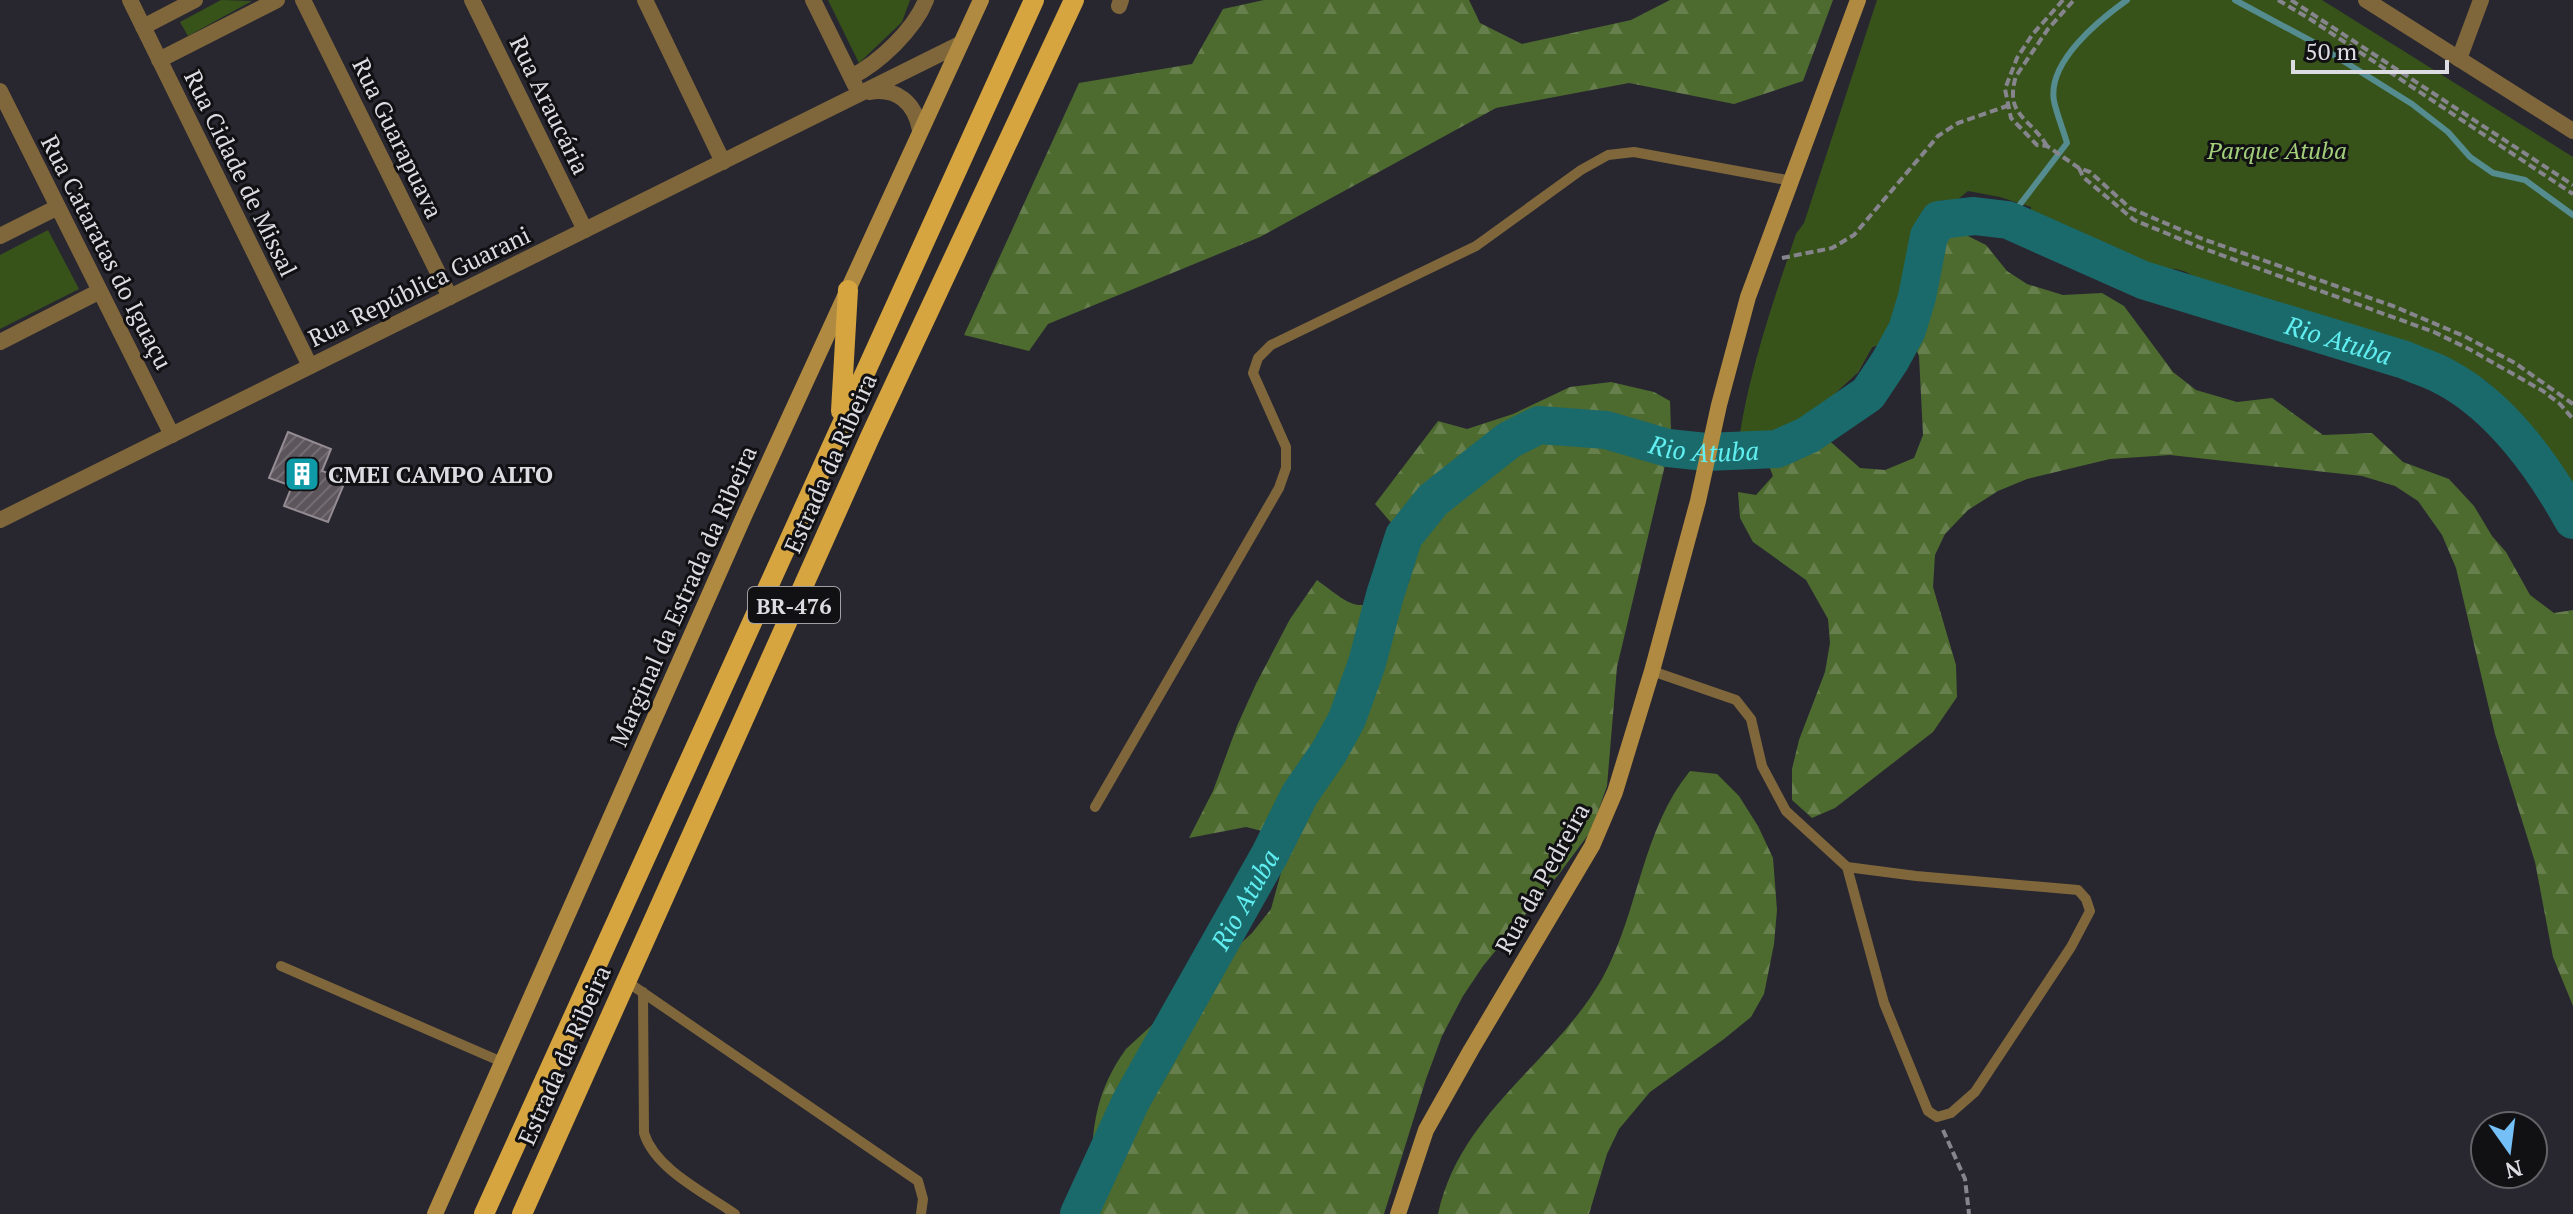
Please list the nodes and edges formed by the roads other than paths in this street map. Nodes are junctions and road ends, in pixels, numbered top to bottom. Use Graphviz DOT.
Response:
graph roads {
  1 [pos="130,0"];
  2 [pos="195,0"];
  3 [pos="277,0"];
  4 [pos="303,0"];
  5 [pos="472,0"];
  6 [pos="645,0"];
  7 [pos="813,0"];
  8 [pos="926,0"];
  9 [pos="981,0"];
  10 [pos="1034,0"];
  11 [pos="1074,0"];
  12 [pos="1858,0"];
  13 [pos="2366,0"];
  14 [pos="2481,0"];
  15 [pos="143,27"];
  16 [pos="958,45"];
  17 [pos="2459,59"];
  18 [pos="159,60"];
  19 [pos="851,77"];
  20 [pos="0,91"];
  21 [pos="860,95"];
  22 [pos="920,130"];
  23 [pos="2573,131"];
  24 [pos="723,162"];
  25 [pos="1792,181"];
  26 [pos="58,207"];
  27 [pos="585,230"];
  28 [pos="0,236"];
  29 [pos="848,290"];
  30 [pos="100,291"];
  31 [pos="450,297"];
  32 [pos="0,342"];
  33 [pos="310,366"];
  34 [pos="841,423"];
  35 [pos="172,435"];
  36 [pos="0,520"];
  37 [pos="1652,671"];
  38 [pos="1095,807"];
  39 [pos="1847,867"];
  40 [pos="281,966"];
  41 [pos="634,987"];
  42 [pos="502,1062"];
  43 [pos="435,1214"];
  44 [pos="484,1214"];
  45 [pos="522,1214"];
  46 [pos="735,1214"];
  47 [pos="921,1214"];
  48 [pos="1398,1214"];
  1 -- 15 [label="street, Rua Cidade de Missal"];
  2 -- 15 [label="street"];
  3 -- 18 [label="street"];
  4 -- 31 [label="street, Rua Guarapuava"];
  5 -- 27 [label="street, Rua Araucária"];
  6 -- 24 [label="street"];
  7 -- 19 [label="street"];
  8 -- 19 [label="street"];
  9 -- 16 [label="main road, Marginal da Estrada da Ribeira"];
  10 -- 34 [label="main road, Estrada da Ribeira / BR-476"];
  11 -- 41 [label="main road, Estrada da Ribeira / BR-476"];
  12 -- 25 [label="main road, Rua da Pedreira"];
  13 -- 17 [label="street"];
  14 -- 17 [label="street"];
  15 -- 18 [label="street, Rua Cidade de Missal"];
  16 -- 21 [label="street, Rua República Guarani"];
  16 -- 22 [label="main road, Marginal da Estrada da Ribeira"];
  17 -- 23 [label="street"];
  18 -- 33 [label="street, Rua Cidade de Missal"];
  19 -- 21 [label="street"];
  20 -- 26 [label="street, Rua Cataratas do Iguaçu"];
  21 -- 22 [label="street, Rua República Guarani"];
  21 -- 24 [label="street, Rua República Guarani"];
  22 -- 29 [label="main road, Marginal da Estrada da Ribeira"];
  24 -- 27 [label="street, Rua República Guarani"];
  25 -- 37 [label="main road, Rua da Pedreira"];
  25 -- 38 [label="lane"];
  26 -- 28 [label="street"];
  26 -- 30 [label="street, Rua Cataratas do Iguaçu"];
  27 -- 31 [label="street, Rua República Guarani"];
  29 -- 34 [label="main road"];
  29 -- 42 [label="main road, Marginal da Estrada da Ribeira"];
  30 -- 32 [label="street"];
  30 -- 35 [label="street, Rua Cataratas do Iguaçu"];
  31 -- 33 [label="street, Rua República Guarani"];
  33 -- 35 [label="street, Rua República Guarani"];
  34 -- 44 [label="main road, Estrada da Ribeira / BR-476"];
  35 -- 36 [label="street, Rua República Guarani"];
  37 -- 39 [label="lane"];
  37 -- 48 [label="main road, Rua da Pedreira"];
  39 -- 39 [label="lane"];
  40 -- 42 [label="lane"];
  41 -- 45 [label="main road, Estrada da Ribeira / BR-476"];
  41 -- 46 [label="lane"];
  41 -- 47 [label="lane"];
  42 -- 43 [label="main road, Marginal da Estrada da Ribeira"];
}
